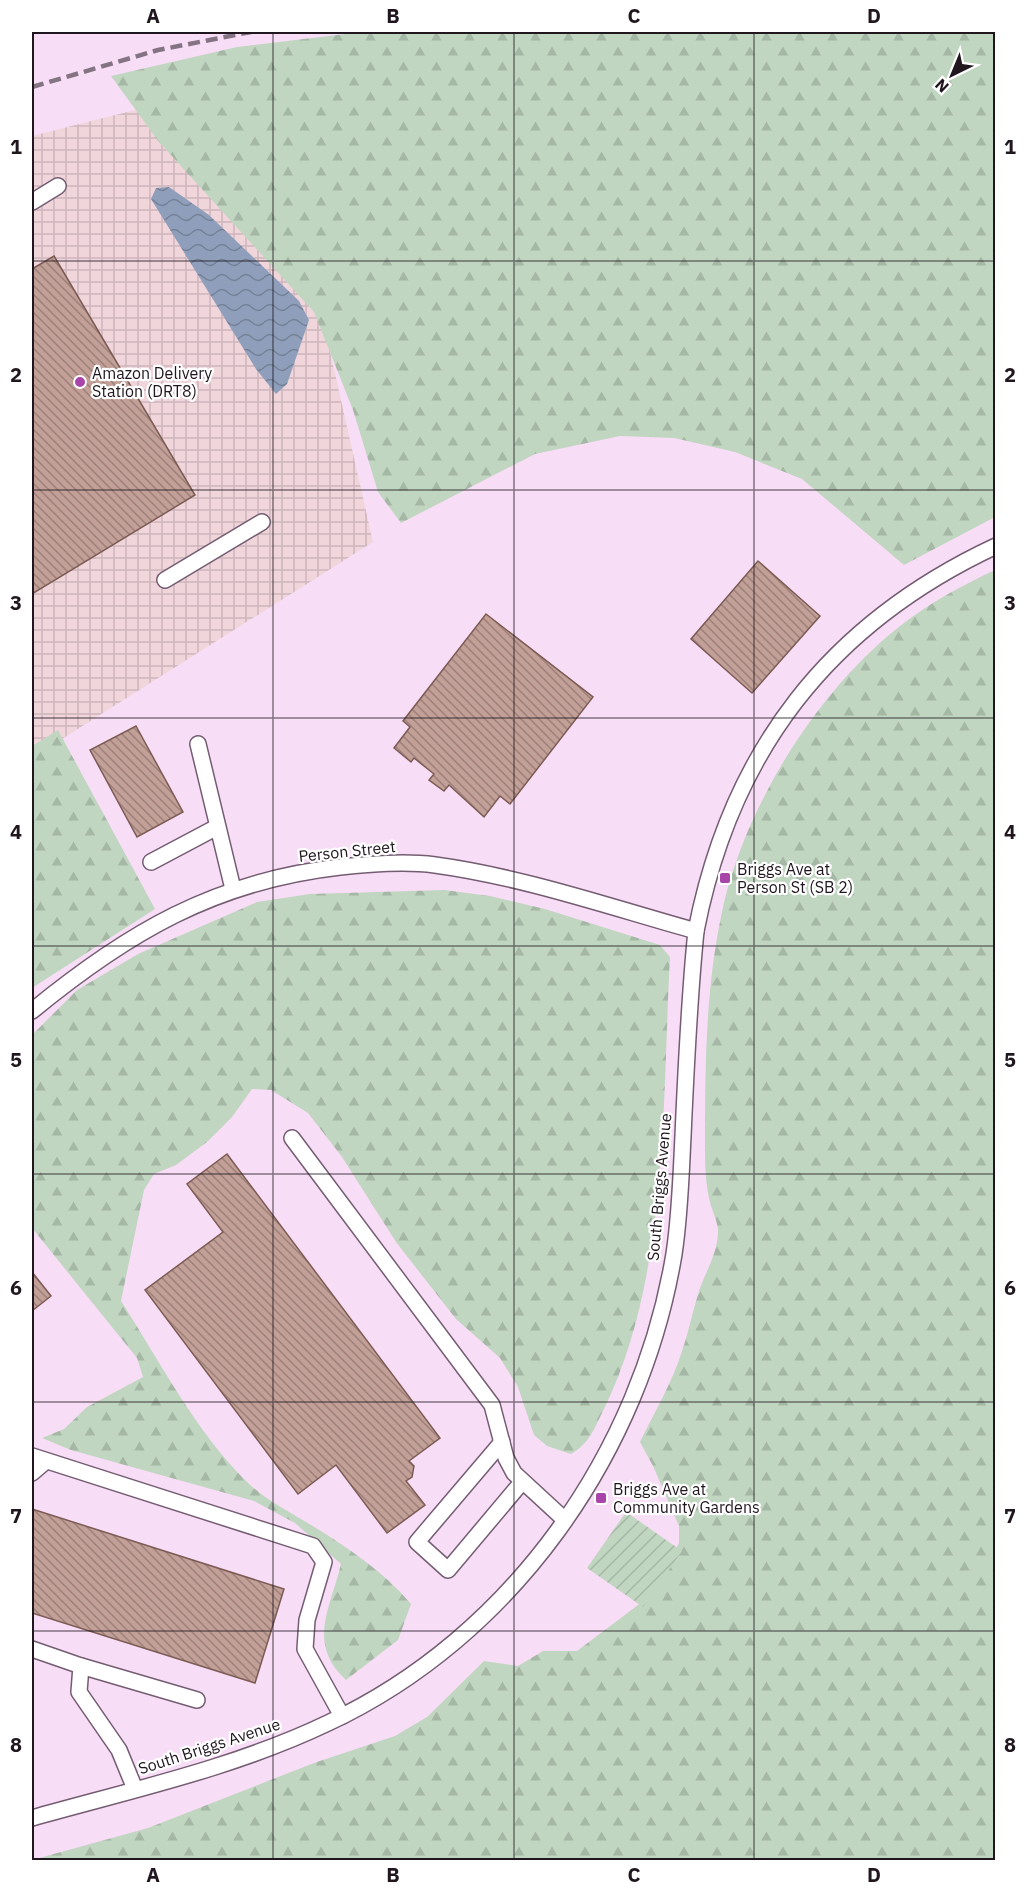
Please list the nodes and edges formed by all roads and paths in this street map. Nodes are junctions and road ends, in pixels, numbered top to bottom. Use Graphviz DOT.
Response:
graph roads {
  1 [pos="58,186"];
  2 [pos="32,202"];
  3 [pos="262,522"];
  4 [pos="996,546"];
  5 [pos="165,580"];
  6 [pos="198,744"];
  7 [pos="216,827"];
  8 [pos="151,862"];
  9 [pos="233,889"];
  10 [pos="696,931"];
  11 [pos="32,1011"];
  12 [pos="292,1138"];
  13 [pos="502,1442"];
  14 [pos="39,1458"];
  15 [pos="32,1473"];
  16 [pos="522,1482"];
  17 [pos="566,1520"];
  18 [pos="32,1649"];
  19 [pos="81,1666"];
  20 [pos="197,1700"];
  21 [pos="342,1716"];
  22 [pos="135,1789"];
  23 [pos="32,1818"];
  1 -- 2 [label="street"];
  3 -- 5 [label="street"];
  4 -- 10 [label="street, South Briggs Avenue"];
  6 -- 7 [label="street"];
  7 -- 8 [label="street"];
  7 -- 9 [label="street"];
  9 -- 10 [label="street, Person Street"];
  9 -- 11 [label="street, Person Street"];
  10 -- 17 [label="street, South Briggs Avenue"];
  12 -- 13 [label="street"];
  13 -- 16 [label="street"];
  13 -- 16 [label="street"];
  14 -- 15 [label="street"];
  14 -- 21 [label="street"];
  16 -- 17 [label="street"];
  17 -- 21 [label="street, South Briggs Avenue"];
  18 -- 19 [label="street"];
  19 -- 20 [label="street"];
  19 -- 22 [label="street"];
  21 -- 22 [label="street, South Briggs Avenue"];
  22 -- 23 [label="street, South Briggs Avenue"];
}
